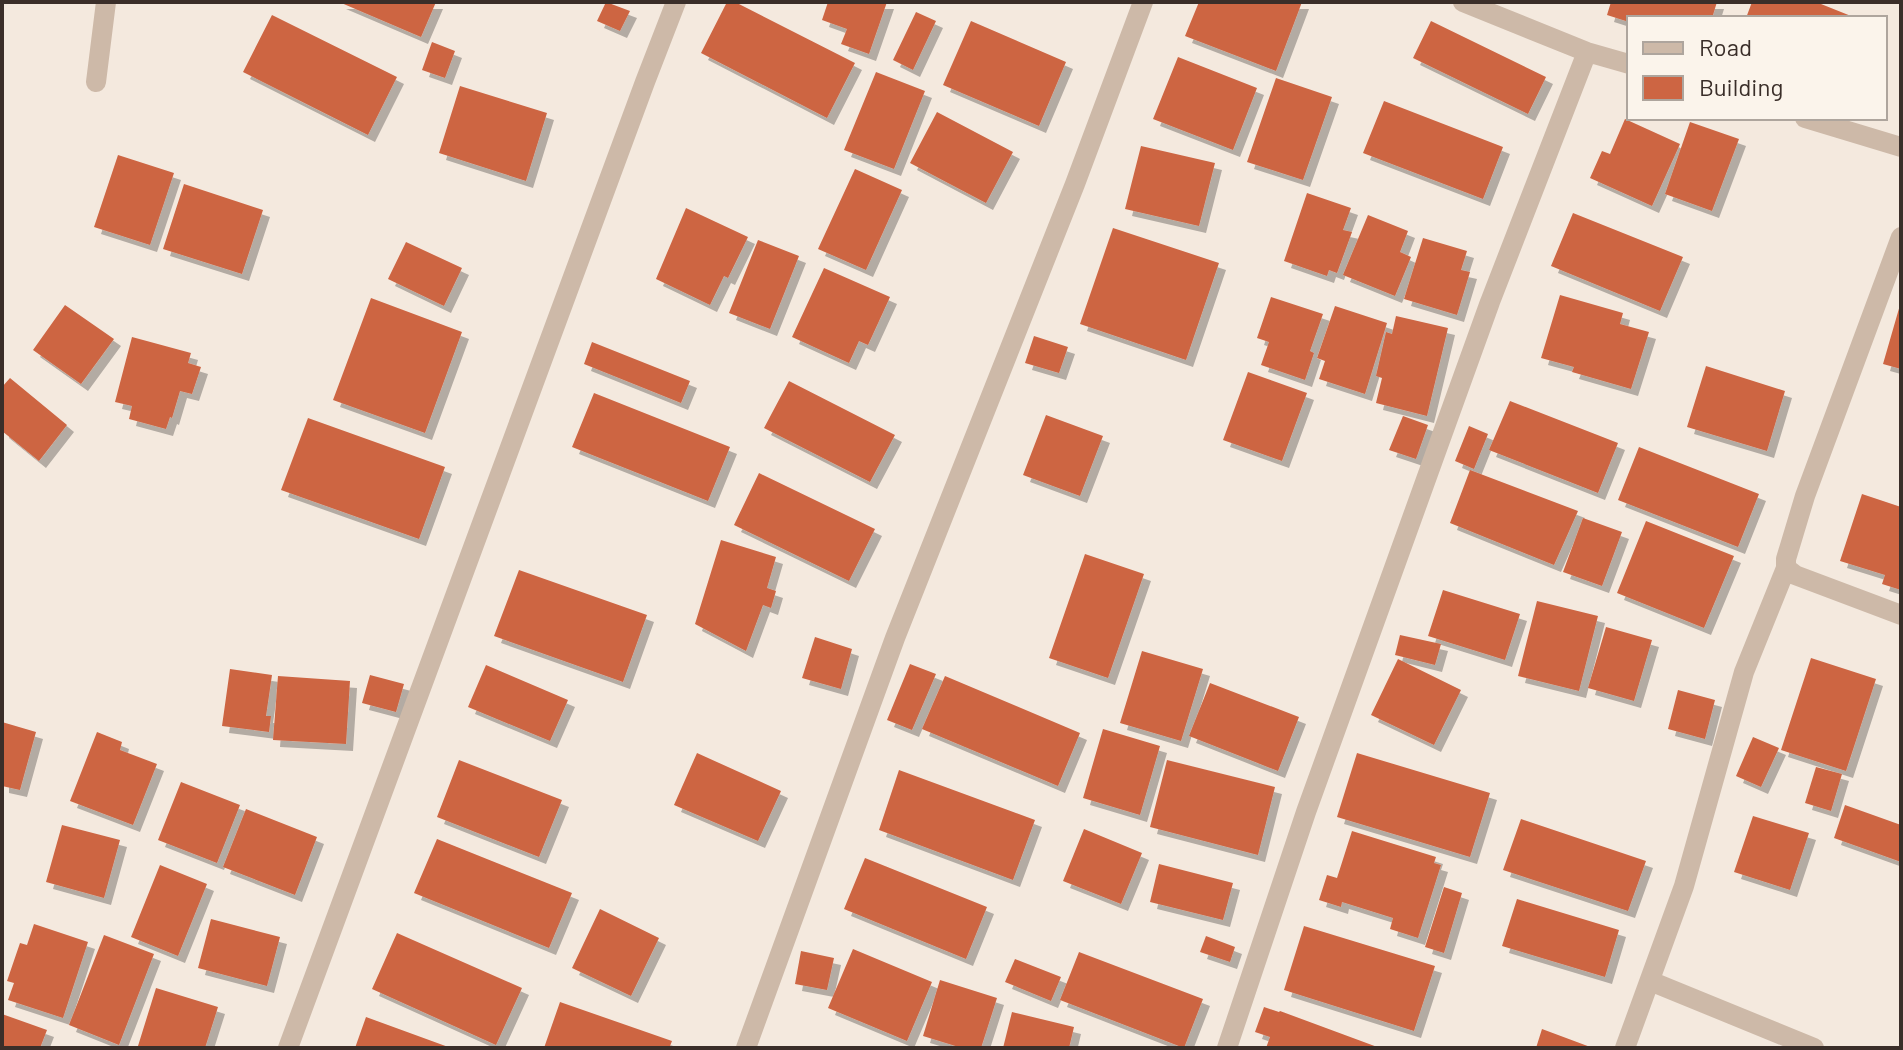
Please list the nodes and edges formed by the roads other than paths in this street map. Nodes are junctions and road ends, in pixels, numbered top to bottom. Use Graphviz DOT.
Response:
graph roads {
  1 [pos="106,2"];
  2 [pos="676,2"];
  3 [pos="1143,2"];
  4 [pos="1463,2"];
  5 [pos="1587,52"];
  6 [pos="1627,63"];
  7 [pos="96,82"];
  8 [pos="1812,120"];
  9 [pos="1901,147"];
  10 [pos="1901,237"];
  11 [pos="1786,568"];
  12 [pos="1901,615"];
  13 [pos="1650,981"];
  14 [pos="288,1048"];
  15 [pos="746,1048"];
  16 [pos="1227,1048"];
  17 [pos="1625,1048"];
  18 [pos="1814,1048"];
  1 -- 7 [label="street"];
  2 -- 14 [label="street"];
  3 -- 15 [label="street"];
  4 -- 5 [label="street"];
  5 -- 6 [label="street"];
  5 -- 16 [label="street"];
  8 -- 9 [label="street"];
  10 -- 11 [label="street"];
  11 -- 12 [label="street"];
  11 -- 13 [label="street"];
  13 -- 17 [label="street"];
  13 -- 18 [label="street"];
}
